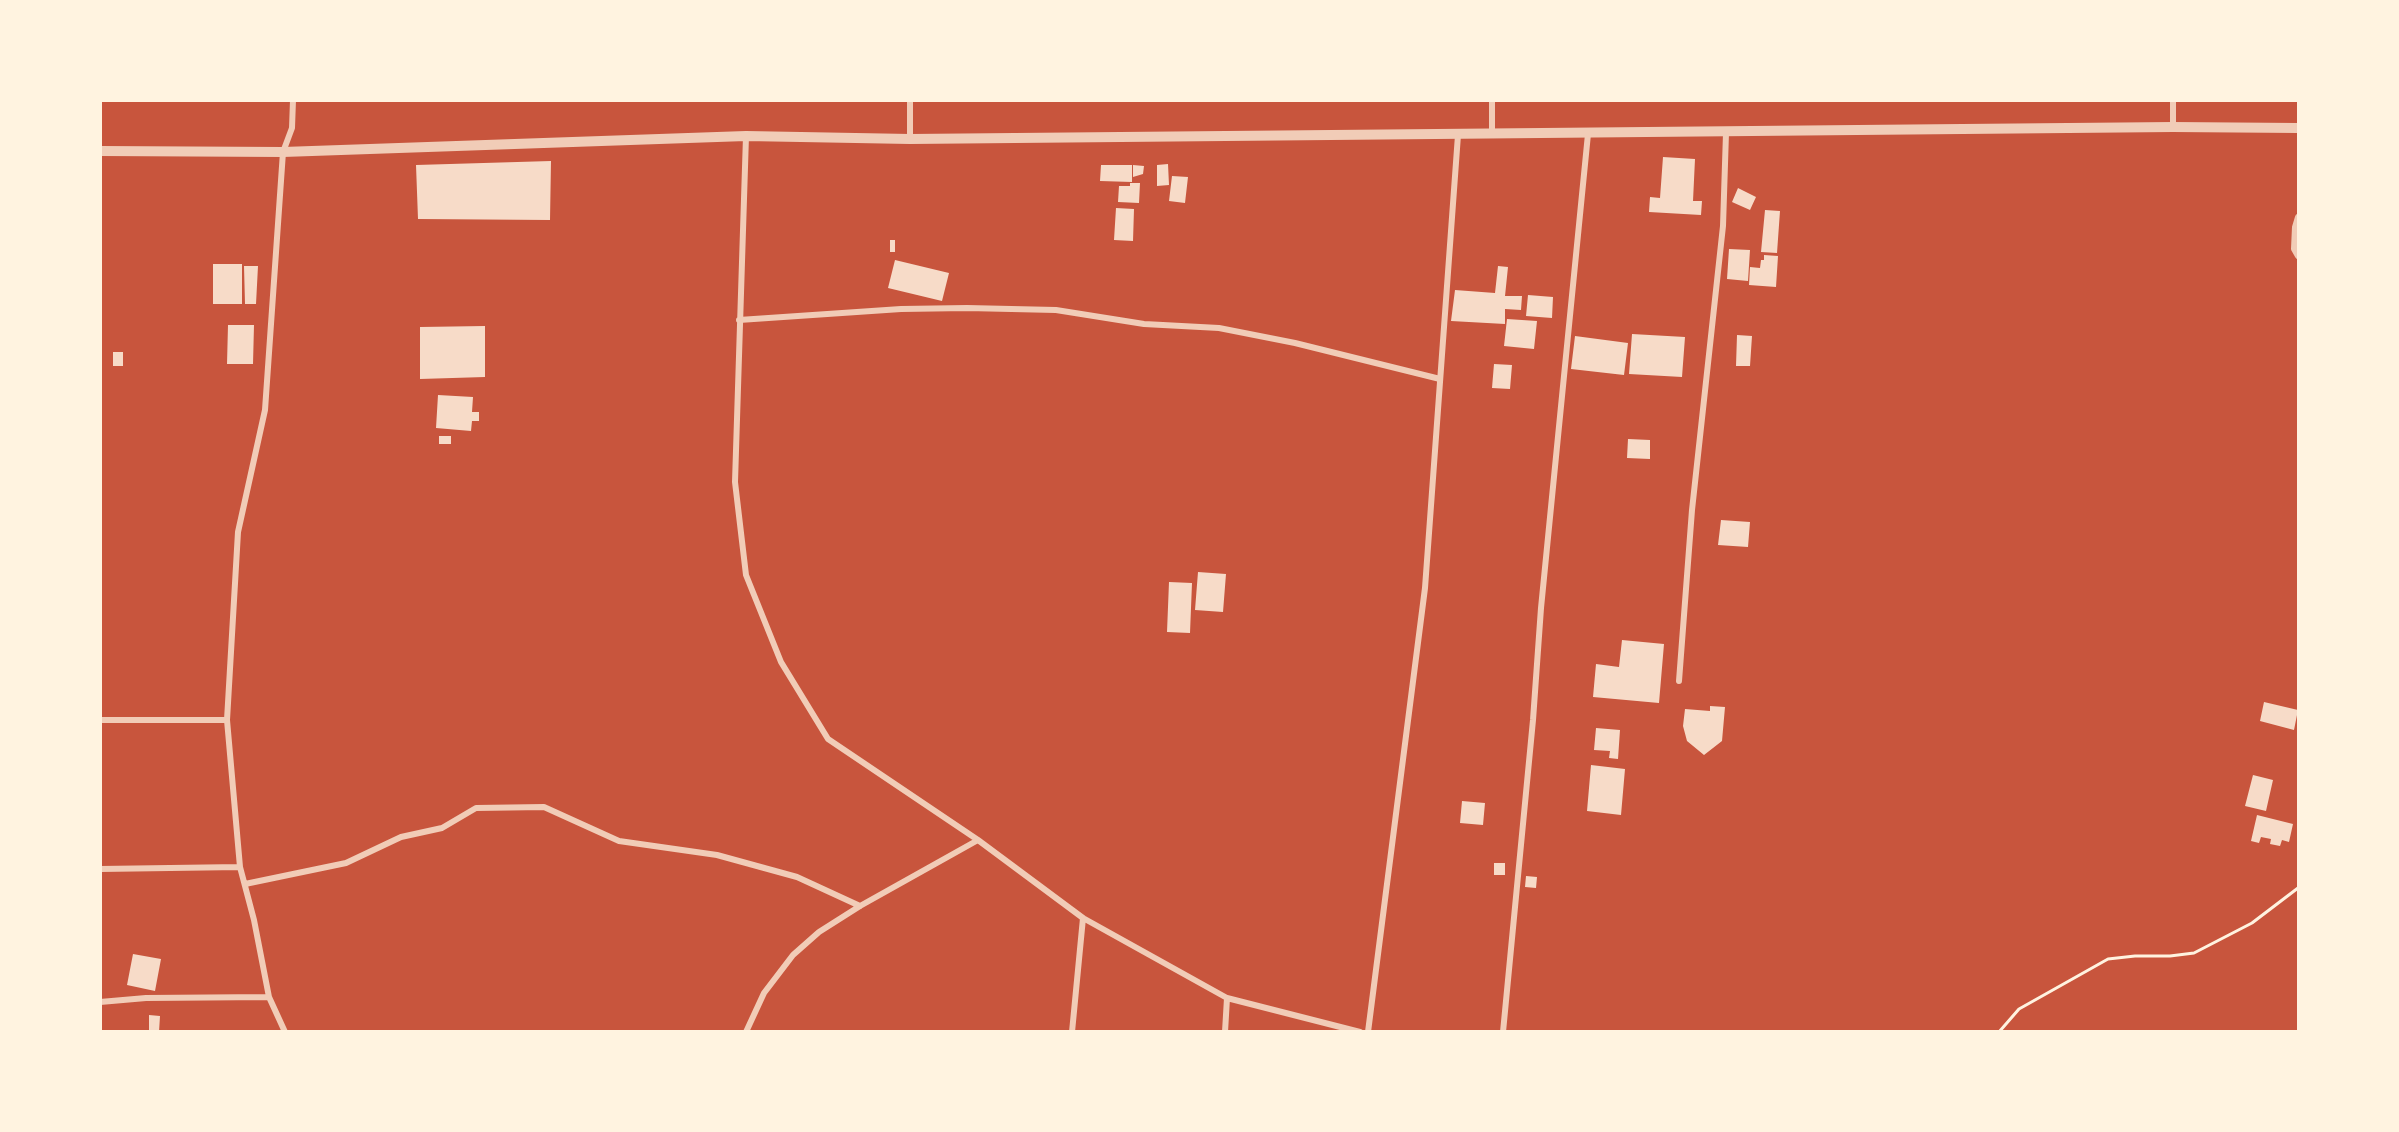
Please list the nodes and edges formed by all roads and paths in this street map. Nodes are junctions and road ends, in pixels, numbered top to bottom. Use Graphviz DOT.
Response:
graph roads {
  1 [pos="293,100"];
  2 [pos="910,100"];
  3 [pos="1492,100"];
  4 [pos="2173,100"];
  5 [pos="2173,128"];
  6 [pos="2298,128"];
  7 [pos="1726,133"];
  8 [pos="1588,134"];
  9 [pos="1458,135"];
  10 [pos="1492,135"];
  11 [pos="746,136"];
  12 [pos="910,140"];
  13 [pos="100,151"];
  14 [pos="282,152"];
  15 [pos="2298,218"];
  16 [pos="2298,256"];
  17 [pos="740,320"];
  18 [pos="1440,379"];
  19 [pos="1680,681"];
  20 [pos="100,720"];
  21 [pos="227,720"];
  22 [pos="978,840"];
  23 [pos="240,867"];
  24 [pos="100,869"];
  25 [pos="245,884"];
  26 [pos="2298,888"];
  27 [pos="860,906"];
  28 [pos="1083,918"];
  29 [pos="269,997"];
  30 [pos="1227,998"];
  31 [pos="100,1002"];
  32 [pos="285,1032"];
  33 [pos="746,1032"];
  34 [pos="1072,1032"];
  35 [pos="1225,1032"];
  36 [pos="1360,1032"];
  37 [pos="1368,1032"];
  38 [pos="1503,1032"];
  39 [pos="1999,1032"];
  1 -- 14 [label="street"];
  2 -- 12 [label="street"];
  3 -- 10 [label="street"];
  4 -- 5 [label="street"];
  5 -- 6 [label="street"];
  5 -- 7 [label="street"];
  7 -- 8 [label="street"];
  7 -- 19 [label="street"];
  8 -- 10 [label="street"];
  8 -- 38 [label="street"];
  9 -- 10 [label="street"];
  9 -- 12 [label="street"];
  9 -- 18 [label="street"];
  11 -- 12 [label="street"];
  11 -- 14 [label="street"];
  11 -- 17 [label="street"];
  13 -- 14 [label="street"];
  14 -- 21 [label="street"];
  15 -- 16 [label="street"];
  17 -- 18 [label="street"];
  17 -- 22 [label="street"];
  18 -- 37 [label="street"];
  20 -- 21 [label="street"];
  21 -- 23 [label="street"];
  22 -- 27 [label="street"];
  22 -- 28 [label="street"];
  23 -- 24 [label="street"];
  23 -- 25 [label="street"];
  25 -- 27 [label="street"];
  25 -- 29 [label="street"];
  26 -- 39 [label="path"];
  27 -- 33 [label="street"];
  28 -- 30 [label="street"];
  28 -- 34 [label="street"];
  29 -- 31 [label="street"];
  29 -- 32 [label="street"];
  30 -- 35 [label="street"];
  30 -- 36 [label="street"];
}
